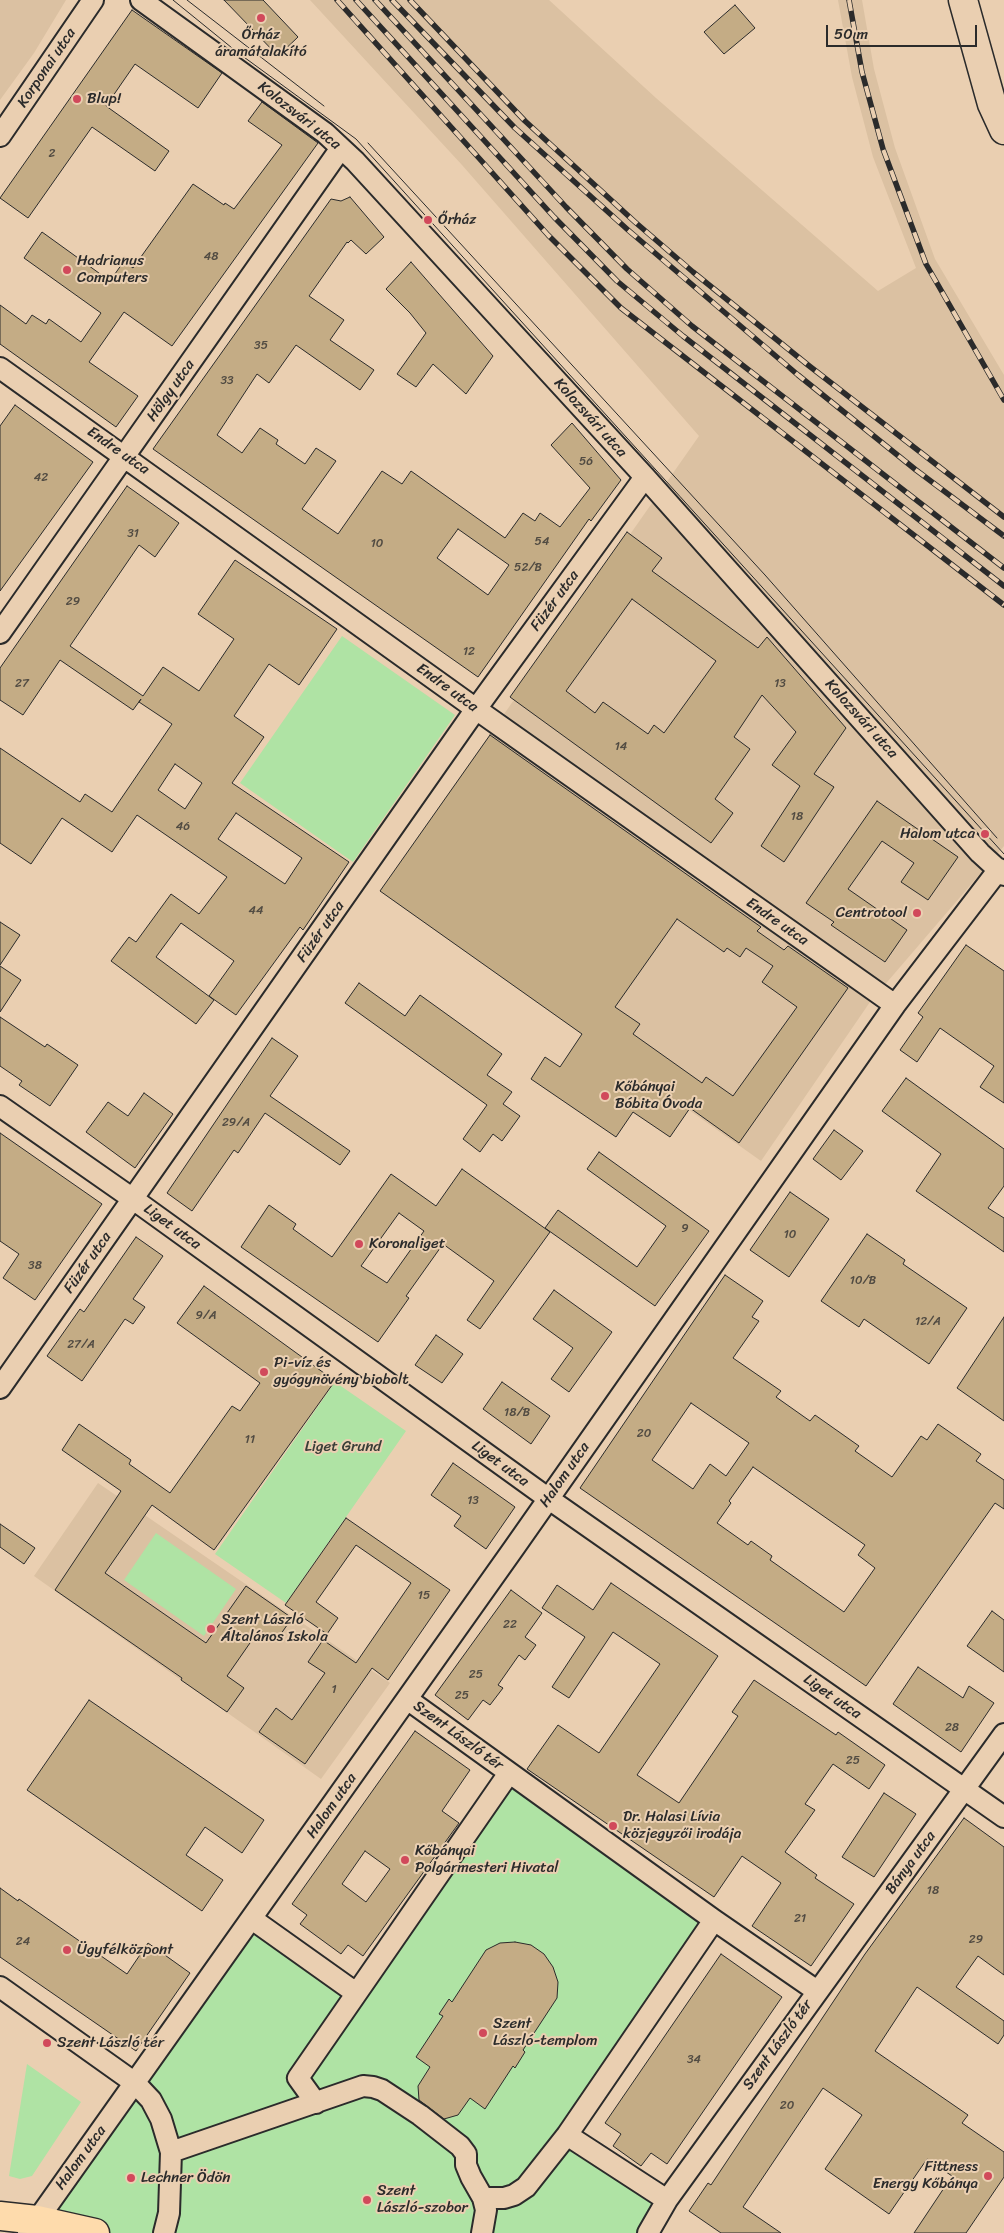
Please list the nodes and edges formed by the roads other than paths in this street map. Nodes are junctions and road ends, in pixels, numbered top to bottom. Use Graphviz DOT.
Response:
graph roads {
  1 [pos="93,0"];
  2 [pos="141,0"];
  3 [pos="963,0"];
  4 [pos="1004,130"];
  5 [pos="0,136"];
  6 [pos="341,148"];
  7 [pos="0,368"];
  8 [pos="125,456"];
  9 [pos="644,478"];
  10 [pos="0,633"];
  11 [pos="476,710"];
  12 [pos="1001,872"];
  13 [pos="895,1005"];
  14 [pos="0,1106"];
  15 [pos="134,1199"];
  16 [pos="0,1388"];
  17 [pos="549,1499"];
  18 [pos="407,1699"];
  19 [pos="1004,1734"];
  20 [pos="509,1774"];
  21 [pos="965,1790"];
  22 [pos="1004,1817"];
  23 [pos="252,1919"];
  24 [pos="714,1920"];
  25 [pos="0,1987"];
  26 [pos="816,1991"];
  27 [pos="356,1993"];
  28 [pos="135,2083"];
  29 [pos="316,2103"];
  30 [pos="566,2135"];
  31 [pos="171,2152"];
  32 [pos="483,2198"];
  33 [pos="667,2200"];
  34 [pos="0,2216"];
  35 [pos="32,2226"];
  36 [pos="95,2233"];
  37 [pos="164,2233"];
  38 [pos="482,2233"];
  39 [pos="648,2233"];
  1 -- 5 [label="street, Korponai utca"];
  2 -- 6 [label="street, Kolozsvári utca"];
  3 -- 4 [label="street"];
  6 -- 8 [label="street, Hölgy utca"];
  6 -- 9 [label="street, Kolozsvári utca"];
  7 -- 8 [label="street, Endre utca"];
  8 -- 10 [label="street, Hölgy utca"];
  8 -- 11 [label="street, Endre utca"];
  9 -- 11 [label="street, Füzér utca"];
  9 -- 12 [label="street, Kolozsvári utca"];
  11 -- 13 [label="street, Endre utca"];
  11 -- 15 [label="street, Füzér utca"];
  12 -- 13 [label="street, Halom utca"];
  13 -- 17 [label="street, Halom utca"];
  14 -- 15 [label="street, Liget utca"];
  15 -- 16 [label="street, Füzér utca"];
  15 -- 17 [label="street, Liget utca"];
  17 -- 18 [label="street, Halom utca"];
  17 -- 21 [label="street, Liget utca"];
  18 -- 20 [label="street, Szent László tér"];
  18 -- 23 [label="street, Halom utca"];
  19 -- 21 [label="street, Bánya utca"];
  20 -- 24 [label="street, Szent László tér"];
  20 -- 27 [label="street, Szent László tér"];
  21 -- 22 [label="street, Liget utca"];
  21 -- 26 [label="street, Bánya utca"];
  23 -- 27 [label="street"];
  23 -- 28 [label="street, Halom utca"];
  24 -- 26 [label="street, Szent László tér"];
  24 -- 30 [label="street"];
  25 -- 28 [label="street"];
  26 -- 33 [label="street, Szent László tér"];
  27 -- 29 [label="street, Szent László tér"];
  28 -- 31 [label="street"];
  28 -- 35 [label="street, Halom utca"];
  29 -- 31 [label="street"];
  29 -- 32 [label="street"];
  30 -- 32 [label="street"];
  30 -- 33 [label="street"];
  31 -- 37 [label="street"];
  32 -- 38 [label="street"];
  33 -- 39 [label="street, Szent László tér"];
  34 -- 35 [label="main road"];
  35 -- 36 [label="main road"];
}
